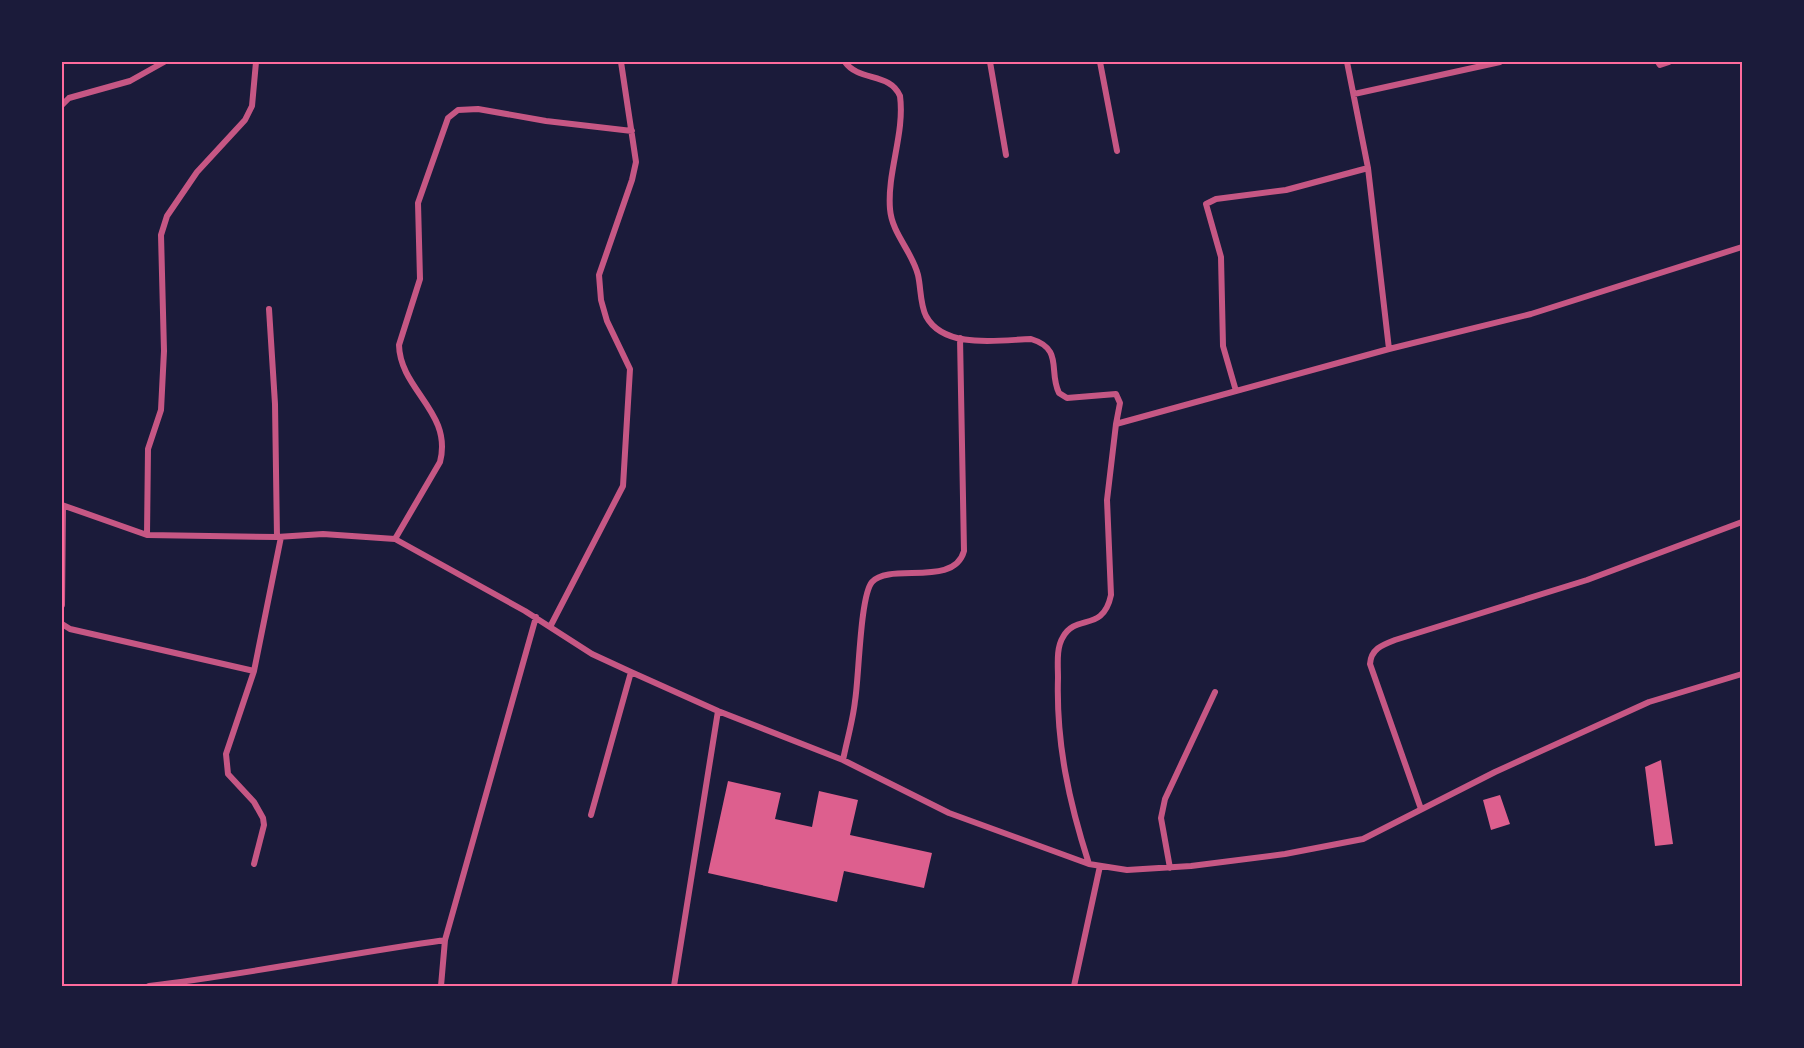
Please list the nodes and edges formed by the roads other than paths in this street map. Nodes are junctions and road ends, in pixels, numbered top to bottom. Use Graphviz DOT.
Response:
graph roads {
  1 [pos="164,62"];
  2 [pos="256,62"];
  3 [pos="621,62"];
  4 [pos="845,62"];
  5 [pos="990,62"];
  6 [pos="1100,62"];
  7 [pos="1347,62"];
  8 [pos="1500,62"];
  9 [pos="1658,62"];
  10 [pos="1669,62"];
  11 [pos="1354,94"];
  12 [pos="62,105"];
  13 [pos="632,131"];
  14 [pos="1117,151"];
  15 [pos="1006,155"];
  16 [pos="1368,168"];
  17 [pos="1743,247"];
  18 [pos="269,309"];
  19 [pos="960,338"];
  20 [pos="1389,349"];
  21 [pos="1236,391"];
  22 [pos="1116,424"];
  23 [pos="62,505"];
  24 [pos="1743,522"];
  25 [pos="147,535"];
  26 [pos="279,537"];
  27 [pos="395,539"];
  28 [pos="62,605"];
  29 [pos="536,617"];
  30 [pos="62,624"];
  31 [pos="550,627"];
  32 [pos="254,671"];
  33 [pos="631,672"];
  34 [pos="1743,674"];
  35 [pos="1215,692"];
  36 [pos="718,711"];
  37 [pos="843,760"];
  38 [pos="1421,809"];
  39 [pos="591,815"];
  40 [pos="254,864"];
  41 [pos="1089,864"];
  42 [pos="1100,866"];
  43 [pos="1170,868"];
  44 [pos="445,940"];
  45 [pos="149,987"];
  46 [pos="441,987"];
  47 [pos="674,987"];
  48 [pos="1074,987"];
  1 -- 12 [label="street"];
  2 -- 25 [label="street"];
  3 -- 13 [label="street"];
  4 -- 19 [label="street"];
  5 -- 15 [label="street"];
  6 -- 14 [label="street"];
  7 -- 11 [label="street"];
  8 -- 11 [label="street"];
  9 -- 10 [label="street"];
  11 -- 16 [label="street"];
  13 -- 27 [label="street"];
  13 -- 31 [label="street"];
  16 -- 20 [label="street"];
  16 -- 21 [label="street"];
  17 -- 20 [label="street"];
  18 -- 26 [label="street"];
  19 -- 22 [label="street"];
  19 -- 37 [label="street"];
  20 -- 21 [label="street"];
  21 -- 22 [label="street"];
  22 -- 41 [label="street"];
  23 -- 25 [label="street"];
  23 -- 28 [label="street"];
  24 -- 38 [label="street"];
  25 -- 26 [label="street"];
  26 -- 27 [label="street"];
  26 -- 32 [label="street"];
  27 -- 29 [label="street"];
  29 -- 31 [label="street"];
  29 -- 44 [label="street"];
  30 -- 32 [label="street"];
  31 -- 33 [label="street"];
  32 -- 40 [label="street"];
  33 -- 36 [label="street"];
  33 -- 39 [label="street"];
  34 -- 38 [label="street"];
  35 -- 43 [label="street"];
  36 -- 37 [label="street"];
  36 -- 47 [label="street"];
  37 -- 41 [label="street"];
  38 -- 43 [label="street"];
  41 -- 42 [label="street"];
  42 -- 43 [label="street"];
  42 -- 48 [label="street"];
  44 -- 45 [label="street"];
  44 -- 46 [label="street"];
}
